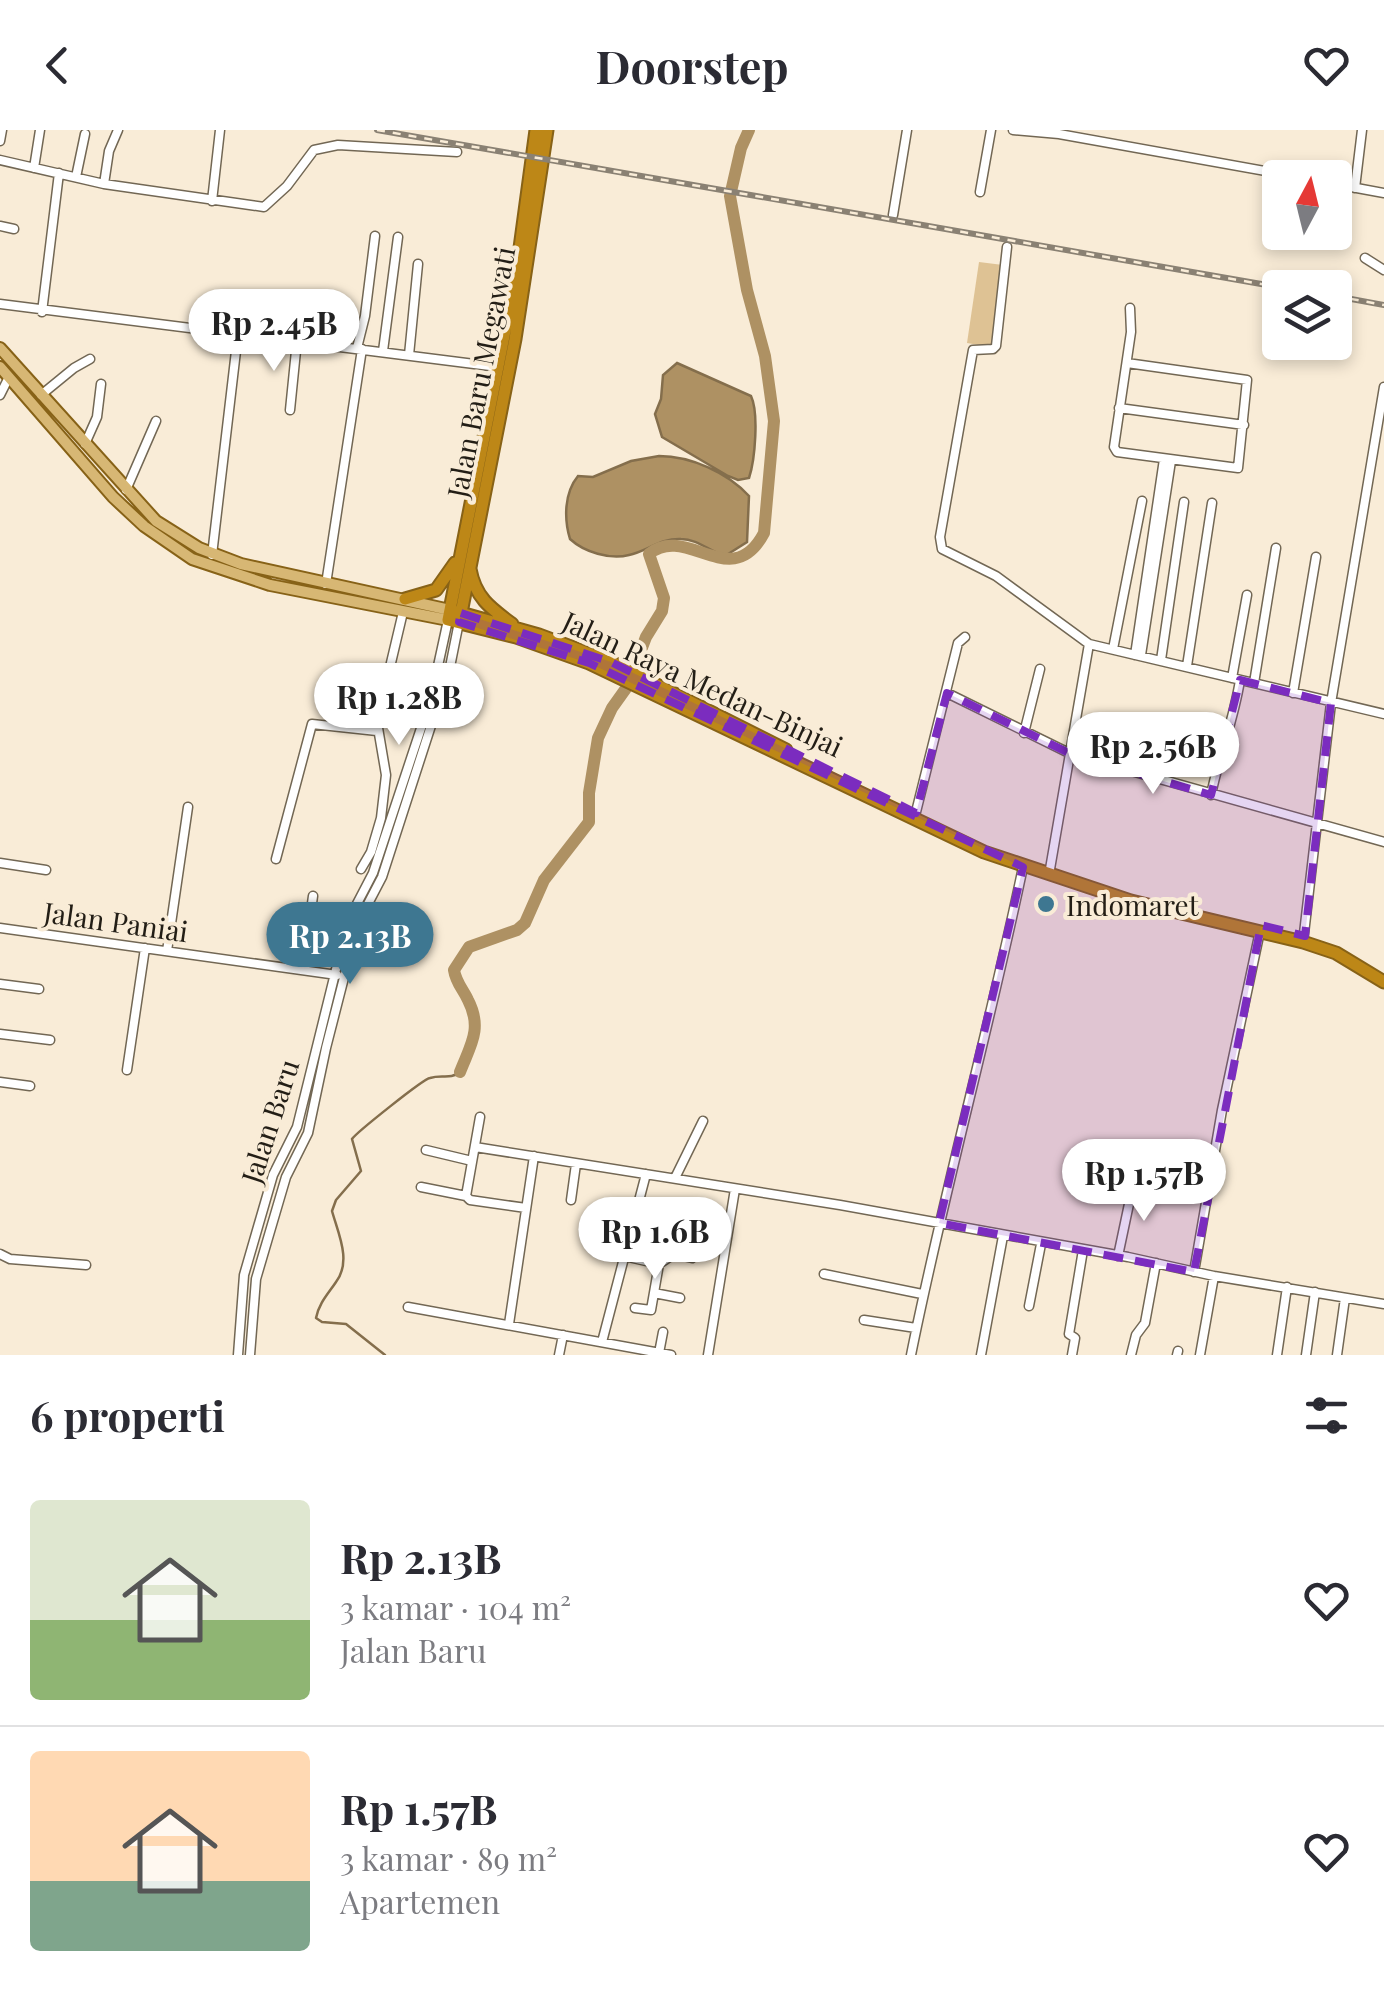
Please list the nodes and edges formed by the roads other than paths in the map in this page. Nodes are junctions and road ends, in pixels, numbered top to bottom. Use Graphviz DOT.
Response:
graph roads {
  1 [pos="2,130"];
  2 [pos="40,130"];
  3 [pos="118,130"];
  4 [pos="220,130"];
  5 [pos="536,130"];
  6 [pos="547,130"];
  7 [pos="908,130"];
  8 [pos="992,130"];
  9 [pos="1013,130"];
  10 [pos="1362,130"];
  11 [pos="85,134"];
  12 [pos="0,141"];
  13 [pos="457,152"];
  14 [pos="0,160"];
  15 [pos="34,168"];
  16 [pos="1262,170"];
  17 [pos="59,174"];
  18 [pos="76,177"];
  19 [pos="104,184"];
  20 [pos="1352,187"];
  21 [pos="1355,188"];
  22 [pos="980,192"];
  23 [pos="1384,193"];
  24 [pos="212,201"];
  25 [pos="893,215"];
  26 [pos="0,226"];
  27 [pos="14,229"];
  28 [pos="375,236"];
  29 [pos="398,237"];
  30 [pos="1007,246"];
  31 [pos="1365,258"];
  32 [pos="418,264"];
  33 [pos="1384,270"];
  34 [pos="0,304"];
  35 [pos="1130,308"];
  36 [pos="42,312"];
  37 [pos="238,334"];
  38 [pos="296,341"];
  39 [pos="0,348"];
  40 [pos="359,349"];
  41 [pos="382,352"];
  42 [pos="409,354"];
  43 [pos="90,359"];
  44 [pos="503,363"];
  45 [pos="1127,363"];
  46 [pos="0,366"];
  47 [pos="9,377"];
  48 [pos="101,384"];
  49 [pos="1384,387"];
  50 [pos="0,395"];
  51 [pos="41,395"];
  52 [pos="1119,408"];
  53 [pos="290,410"];
  54 [pos="156,421"];
  55 [pos="1244,425"];
  56 [pos="85,444"];
  57 [pos="1370,457"];
  58 [pos="1384,459"];
  59 [pos="1168,460"];
  60 [pos="126,490"];
  61 [pos="1142,501"];
  62 [pos="1184,502"];
  63 [pos="1212,502"];
  64 [pos="1276,548"];
  65 [pos="212,555"];
  66 [pos="1316,557"];
  67 [pos="464,558"];
  68 [pos="326,584"];
  69 [pos="1247,594"];
  70 [pos="404,605"];
  71 [pos="455,616"];
  72 [pos="520,629"];
  73 [pos="965,637"];
  74 [pos="1089,644"];
  75 [pos="1113,650"];
  76 [pos="1138,655"];
  77 [pos="1161,660"];
  78 [pos="1187,666"];
  79 [pos="609,667"];
  80 [pos="1040,669"];
  81 [pos="1236,679"];
  82 [pos="1254,683"];
  83 [pos="1293,692"];
  84 [pos="664,693"];
  85 [pos="947,693"];
  86 [pos="1331,703"];
  87 [pos="1384,714"];
  88 [pos="376,731"];
  89 [pos="1024,732"];
  90 [pos="1071,754"];
  91 [pos="1212,795"];
  92 [pos="188,807"];
  93 [pos="916,812"];
  94 [pos="1317,820"];
  95 [pos="384,834"];
  96 [pos="1384,842"];
  97 [pos="276,859"];
  98 [pos="0,863"];
  99 [pos="1023,866"];
  100 [pos="361,868"];
  101 [pos="1050,869"];
  102 [pos="46,870"];
  103 [pos="1063,877"];
  104 [pos="313,896"];
  105 [pos="0,928"];
  106 [pos="1260,931"];
  107 [pos="1304,939"];
  108 [pos="145,948"];
  109 [pos="167,951"];
  110 [pos="304,970"];
  111 [pos="339,976"];
  112 [pos="1384,978"];
  113 [pos="0,984"];
  114 [pos="39,989"];
  115 [pos="0,1034"];
  116 [pos="50,1040"];
  117 [pos="128,1070"];
  118 [pos="0,1082"];
  119 [pos="30,1086"];
  120 [pos="480,1117"];
  121 [pos="703,1121"];
  122 [pos="475,1147"];
  123 [pos="426,1150"];
  124 [pos="534,1156"];
  125 [pos="472,1161"];
  126 [pos="576,1164"];
  127 [pos="646,1174"];
  128 [pos="675,1178"];
  129 [pos="1133,1185"];
  130 [pos="420,1187"];
  131 [pos="735,1189"];
  132 [pos="466,1196"];
  133 [pos="570,1200"];
  134 [pos="526,1208"];
  135 [pos="620,1210"];
  136 [pos="636,1213"];
  137 [pos="668,1219"];
  138 [pos="939,1224"];
  139 [pos="1003,1236"];
  140 [pos="1042,1244"];
  141 [pos="1083,1250"];
  142 [pos="0,1254"];
  143 [pos="624,1256"];
  144 [pos="1118,1256"];
  145 [pos="692,1258"];
  146 [pos="1156,1263"];
  147 [pos="86,1264"];
  148 [pos="659,1264"];
  149 [pos="1194,1272"];
  150 [pos="824,1274"];
  151 [pos="1214,1276"];
  152 [pos="1287,1287"];
  153 [pos="1315,1292"];
  154 [pos="654,1293"];
  155 [pos="922,1294"];
  156 [pos="680,1298"];
  157 [pos="1344,1298"];
  158 [pos="1384,1304"];
  159 [pos="1028,1306"];
  160 [pos="408,1308"];
  161 [pos="635,1308"];
  162 [pos="864,1320"];
  163 [pos="508,1324"];
  164 [pos="916,1328"];
  165 [pos="663,1332"];
  166 [pos="562,1334"];
  167 [pos="602,1342"];
  168 [pos="646,1353"];
  169 [pos="666,1354"];
  170 [pos="238,1355"];
  171 [pos="250,1355"];
  172 [pos="559,1355"];
  173 [pos="708,1355"];
  174 [pos="911,1355"];
  175 [pos="981,1355"];
  176 [pos="1072,1355"];
  177 [pos="1131,1355"];
  178 [pos="1200,1355"];
  179 [pos="1277,1355"];
  180 [pos="1306,1355"];
  181 [pos="1336,1355"];
  1 -- 12 [label="street"];
  2 -- 15 [label="street"];
  3 -- 19 [label="street"];
  4 -- 24 [label="street"];
  5 -- 44 [label="highway, Jalan Baru Megawati"];
  6 -- 44 [label="highway, Jalan Baru Megawati"];
  7 -- 25 [label="street"];
  8 -- 22 [label="street"];
  9 -- 16 [label="street"];
  10 -- 21 [label="street"];
  11 -- 18 [label="street"];
  13 -- 24 [label="street"];
  14 -- 15 [label="street"];
  15 -- 17 [label="street"];
  17 -- 18 [label="street"];
  17 -- 36 [label="street"];
  18 -- 19 [label="street"];
  19 -- 24 [label="street"];
  20 -- 21 [label="street"];
  21 -- 23 [label="street"];
  26 -- 27 [label="street"];
  28 -- 40 [label="street"];
  29 -- 41 [label="street"];
  30 -- 74 [label="street"];
  31 -- 33 [label="street"];
  32 -- 42 [label="street"];
  34 -- 36 [label="street"];
  35 -- 45 [label="street"];
  36 -- 37 [label="street"];
  37 -- 38 [label="street"];
  37 -- 65 [label="street"];
  38 -- 40 [label="street"];
  38 -- 53 [label="street"];
  39 -- 51 [label="main road, Jalan Raya Medan-Binjai"];
  40 -- 41 [label="street"];
  40 -- 68 [label="street"];
  41 -- 42 [label="street"];
  42 -- 44 [label="street"];
  43 -- 51 [label="street"];
  44 -- 67 [label="highway, Jalan Baru Megawati"];
  45 -- 52 [label="street"];
  45 -- 55 [label="street"];
  46 -- 47 [label="main road, Jalan Raya Medan-Binjai"];
  47 -- 50 [label="street"];
  47 -- 70 [label="main road, Jalan Raya Medan-Binjai"];
  48 -- 56 [label="street"];
  49 -- 57 [label="street"];
  51 -- 56 [label="main road, Jalan Raya Medan-Binjai"];
  52 -- 55 [label="street"];
  52 -- 59 [label="street"];
  54 -- 60 [label="street"];
  55 -- 59 [label="street"];
  56 -- 60 [label="main road, Jalan Raya Medan-Binjai"];
  57 -- 58 [label="street"];
  57 -- 86 [label="street"];
  59 -- 76 [label="street"];
  60 -- 65 [label="main road, Jalan Raya Medan-Binjai"];
  61 -- 75 [label="street"];
  62 -- 77 [label="street"];
  63 -- 78 [label="street"];
  64 -- 82 [label="street"];
  65 -- 68 [label="main road, Jalan Raya Medan-Binjai"];
  66 -- 83 [label="street"];
  67 -- 70 [label="highway"];
  67 -- 71 [label="highway, Jalan Baru Megawati"];
  67 -- 72 [label="highway"];
  68 -- 70 [label="main road, Jalan Raya Medan-Binjai"];
  69 -- 81 [label="street"];
  70 -- 71 [label="main road, Jalan Raya Medan-Binjai"];
  70 -- 88 [label="street"];
  71 -- 72 [label="highway, Jalan Raya Medan-Binjai"];
  71 -- 79 [label="highway, Jalan Raya Medan-Binjai"];
  71 -- 95 [label="street, Jalan Baru"];
  72 -- 79 [label="highway, Jalan Raya Medan-Binjai"];
  73 -- 85 [label="street"];
  74 -- 75 [label="street"];
  74 -- 90 [label="street"];
  75 -- 76 [label="street"];
  76 -- 77 [label="street"];
  77 -- 78 [label="street"];
  78 -- 81 [label="street"];
  79 -- 84 [label="highway, Jalan Raya Medan-Binjai"];
  80 -- 89 [label="street"];
  81 -- 82 [label="street"];
  81 -- 91 [label="street"];
  82 -- 83 [label="street"];
  83 -- 86 [label="street"];
  84 -- 93 [label="highway, Jalan Raya Medan-Binjai"];
  84 -- 99 [label="highway, Jalan Raya Medan-Binjai"];
  85 -- 89 [label="street"];
  85 -- 93 [label="street"];
  86 -- 87 [label="street"];
  86 -- 94 [label="street"];
  88 -- 95 [label="street"];
  88 -- 97 [label="street"];
  89 -- 90 [label="street"];
  90 -- 91 [label="street"];
  90 -- 101 [label="street"];
  91 -- 94 [label="street"];
  92 -- 109 [label="street"];
  93 -- 101 [label="highway, Jalan Raya Medan-Binjai"];
  94 -- 96 [label="street"];
  94 -- 107 [label="street"];
  95 -- 100 [label="street"];
  95 -- 111 [label="street, Jalan Baru"];
  98 -- 102 [label="street"];
  99 -- 103 [label="highway, Jalan Raya Medan-Binjai"];
  99 -- 138 [label="street"];
  101 -- 103 [label="highway, Jalan Raya Medan-Binjai"];
  103 -- 106 [label="highway, Jalan Raya Medan-Binjai"];
  103 -- 107 [label="highway, Jalan Raya Medan-Binjai"];
  104 -- 110 [label="street"];
  105 -- 108 [label="street, Jalan Paniai"];
  106 -- 107 [label="highway, Jalan Raya Medan-Binjai"];
  106 -- 149 [label="street"];
  107 -- 112 [label="highway, Jalan Raya Medan-Binjai"];
  108 -- 109 [label="street, Jalan Paniai"];
  108 -- 117 [label="street"];
  109 -- 110 [label="street, Jalan Paniai"];
  110 -- 111 [label="street, Jalan Paniai"];
  111 -- 170 [label="street, Jalan Baru"];
  111 -- 171 [label="street, Jalan Baru"];
  113 -- 114 [label="street"];
  115 -- 116 [label="street"];
  118 -- 119 [label="street"];
  120 -- 122 [label="street"];
  121 -- 128 [label="street"];
  122 -- 124 [label="street"];
  122 -- 125 [label="street"];
  123 -- 125 [label="street"];
  124 -- 126 [label="street"];
  124 -- 134 [label="street"];
  125 -- 132 [label="street"];
  126 -- 127 [label="street"];
  126 -- 133 [label="street"];
  127 -- 128 [label="street"];
  127 -- 136 [label="street"];
  128 -- 131 [label="street"];
  129 -- 144 [label="street"];
  130 -- 132 [label="street"];
  131 -- 138 [label="street"];
  131 -- 173 [label="street"];
  132 -- 134 [label="street"];
  134 -- 163 [label="street"];
  135 -- 136 [label="street"];
  136 -- 137 [label="street"];
  136 -- 143 [label="street"];
  138 -- 139 [label="street"];
  138 -- 155 [label="street"];
  139 -- 140 [label="street"];
  139 -- 175 [label="street"];
  140 -- 141 [label="street"];
  140 -- 159 [label="street"];
  141 -- 144 [label="street"];
  141 -- 176 [label="street"];
  142 -- 147 [label="street"];
  143 -- 148 [label="street"];
  143 -- 167 [label="street"];
  144 -- 146 [label="street"];
  145 -- 148 [label="street"];
  146 -- 149 [label="street"];
  146 -- 177 [label="street"];
  148 -- 154 [label="street"];
  149 -- 151 [label="street"];
  150 -- 155 [label="street"];
  151 -- 152 [label="street"];
  151 -- 178 [label="street"];
  152 -- 153 [label="street"];
  152 -- 179 [label="street"];
  153 -- 157 [label="street"];
  153 -- 180 [label="street"];
  154 -- 156 [label="street"];
  154 -- 161 [label="street"];
  155 -- 164 [label="street"];
  157 -- 158 [label="street"];
  157 -- 181 [label="street"];
  160 -- 163 [label="street"];
  162 -- 164 [label="street"];
  163 -- 166 [label="street"];
  164 -- 174 [label="street"];
  165 -- 169 [label="street"];
  166 -- 167 [label="street"];
  166 -- 172 [label="street"];
  167 -- 168 [label="street"];
  168 -- 169 [label="street"];
}
